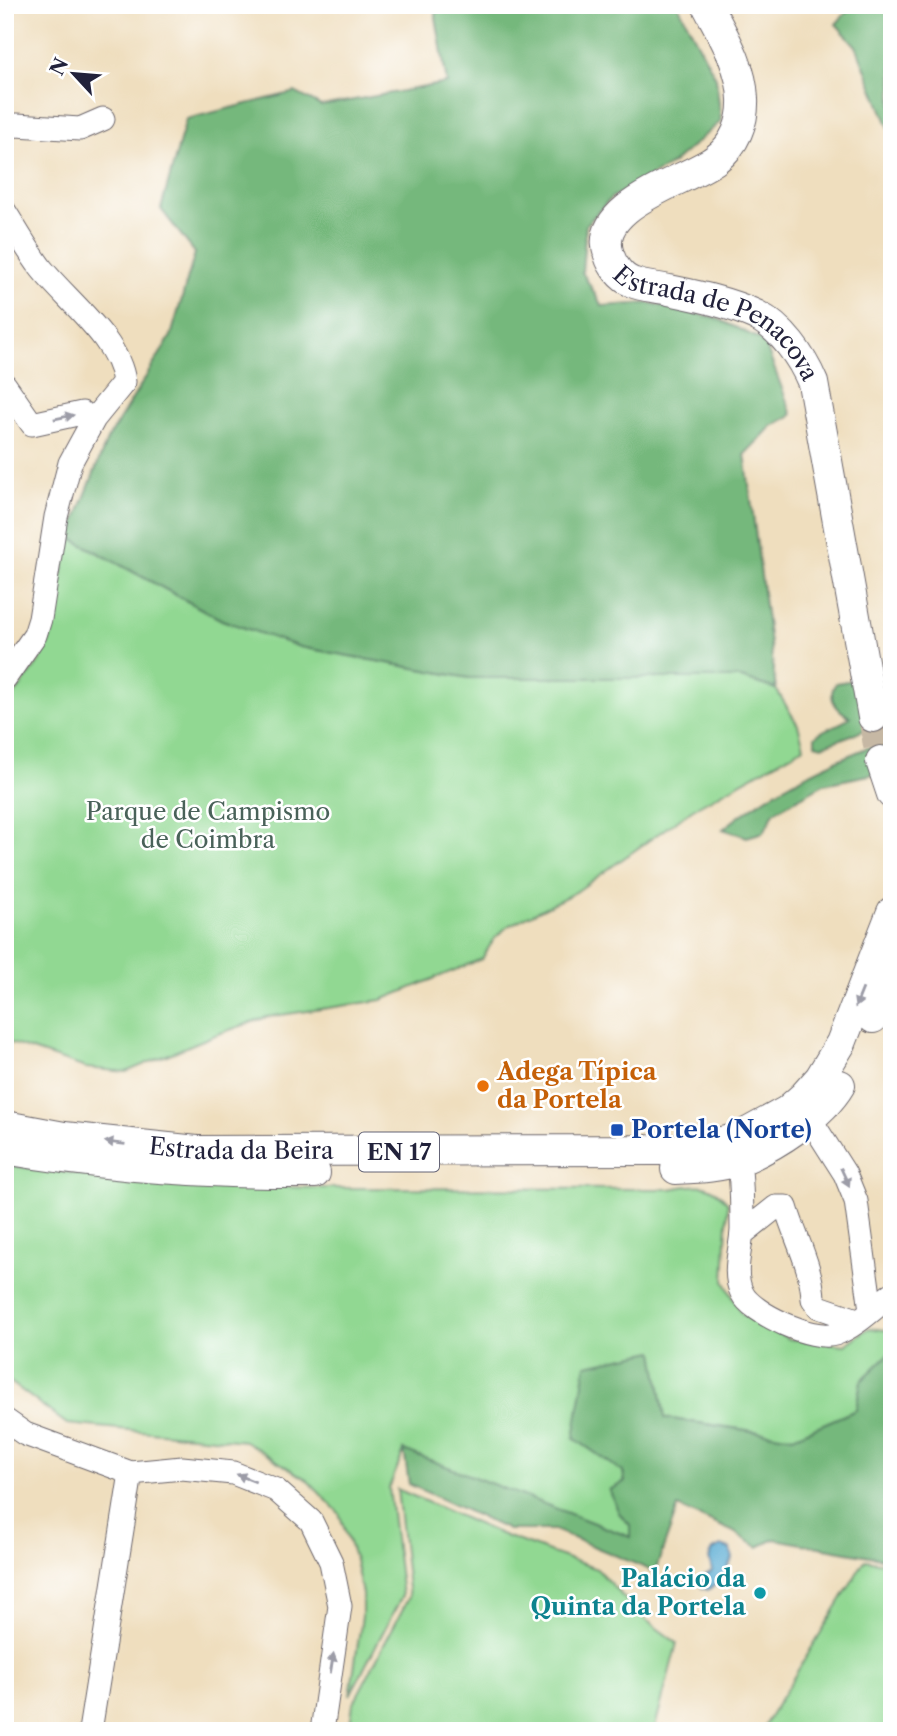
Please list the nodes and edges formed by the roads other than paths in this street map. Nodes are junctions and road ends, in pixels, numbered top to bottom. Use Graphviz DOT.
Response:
graph roads {
  1 [pos="707,5"];
  2 [pos="103,119"];
  3 [pos="5,127"];
  4 [pos="5,212"];
  5 [pos="5,384"];
  6 [pos="94,419"];
  7 [pos="5,678"];
  8 [pos="873,717"];
  9 [pos="881,761"];
  10 [pos="892,791"];
  11 [pos="892,912"];
  12 [pos="892,974"];
  13 [pos="810,1119"];
  14 [pos="5,1126"];
  15 [pos="5,1149"];
  16 [pos="739,1160"];
  17 [pos="741,1234"];
  18 [pos="892,1294"];
  19 [pos="864,1315"];
  20 [pos="5,1420"];
  21 [pos="131,1473"];
  22 [pos="90,1731"];
  23 [pos="322,1731"];
  1 -- 8 [label="main road, Estrada de Penacova"];
  2 -- 3 [label="street"];
  4 -- 6 [label="street"];
  5 -- 6 [label="street, one-way"];
  6 -- 7 [label="street"];
  9 -- 10 [label="main road"];
  11 -- 14 [label="main road, Estrada da Beira / EN 17, one-way"];
  12 -- 13 [label="main road, Estrada da Beira / EN 17"];
  13 -- 16 [label="main road, Estrada da Beira / EN 17"];
  13 -- 19 [label="street, one-way"];
  15 -- 16 [label="main road, Estrada da Beira / EN 17"];
  16 -- 17 [label="street"];
  17 -- 19 [label="street"];
  17 -- 19 [label="street"];
  18 -- 19 [label="street"];
  20 -- 21 [label="street"];
  21 -- 22 [label="street"];
  23 -- 21 [label="street, one-way"];
}
